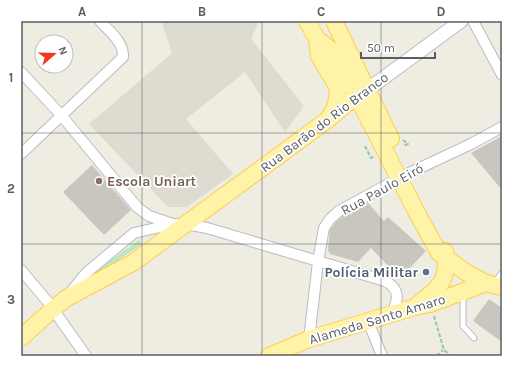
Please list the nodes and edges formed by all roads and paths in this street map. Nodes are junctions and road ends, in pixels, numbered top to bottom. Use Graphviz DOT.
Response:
graph roads {
  1 [pos="100,21"];
  2 [pos="334,21"];
  3 [pos="461,21"];
  4 [pos="473,21"];
  5 [pos="311,28"];
  6 [pos="21,72"];
  7 [pos="502,76"];
  8 [pos="362,93"];
  9 [pos="61,115"];
  10 [pos="330,118"];
  11 [pos="502,127"];
  12 [pos="408,144"];
  13 [pos="365,146"];
  14 [pos="403,146"];
  15 [pos="21,154"];
  16 [pos="371,158"];
  17 [pos="403,176"];
  18 [pos="180,224"];
  19 [pos="447,259"];
  20 [pos="318,262"];
  21 [pos="21,270"];
  22 [pos="496,282"];
  23 [pos="463,292"];
  24 [pos="65,299"];
  25 [pos="423,305"];
  26 [pos="53,309"];
  27 [pos="392,314"];
  28 [pos="368,321"];
  29 [pos="21,338"];
  30 [pos="474,338"];
  31 [pos="309,339"];
  32 [pos="444,350"];
  33 [pos="86,356"];
  34 [pos="269,356"];
  35 [pos="382,356"];
  36 [pos="437,356"];
  37 [pos="451,356"];
  1 -- 9 [label="street"];
  2 -- 8 [label="main road"];
  3 -- 8 [label="street, Rua Barão do Rio Branco"];
  4 -- 7 [label="street"];
  5 -- 8 [label="main road"];
  5 -- 10 [label="main road"];
  6 -- 9 [label="street"];
  8 -- 10 [label="main road, Rua Barão do Rio Branco"];
  8 -- 17 [label="main road"];
  9 -- 15 [label="street"];
  9 -- 18 [label="street"];
  10 -- 18 [label="main road, Rua Barão do Rio Branco"];
  11 -- 17 [label="street, Rua Paulo Eiró"];
  12 -- 14 [label="path"];
  13 -- 16 [label="path"];
  17 -- 19 [label="main road"];
  17 -- 20 [label="street, Rua Paulo Eiró"];
  18 -- 20 [label="street"];
  18 -- 24 [label="main road, Rua Barão do Rio Branco"];
  18 -- 24 [label="street"];
  19 -- 22 [label="main road"];
  19 -- 25 [label="main road"];
  20 -- 27 [label="street"];
  20 -- 31 [label="street, Rua Paulo Eiró"];
  21 -- 26 [label="street"];
  22 -- 23 [label="main road, Alameda Santo Amaro"];
  23 -- 25 [label="main road, Alameda Santo Amaro"];
  23 -- 30 [label="lane"];
  24 -- 26 [label="main road, Rua Barão do Rio Branco"];
  25 -- 27 [label="main road, Alameda Santo Amaro"];
  25 -- 32 [label="path"];
  26 -- 29 [label="main road, Rua Barão do Rio Branco"];
  26 -- 33 [label="street"];
  27 -- 28 [label="main road, Alameda Santo Amaro"];
  28 -- 31 [label="main road, Alameda Santo Amaro"];
  28 -- 35 [label="street"];
  31 -- 34 [label="main road, Alameda Santo Amaro"];
  32 -- 36 [label="path"];
  32 -- 37 [label="path"];
}
